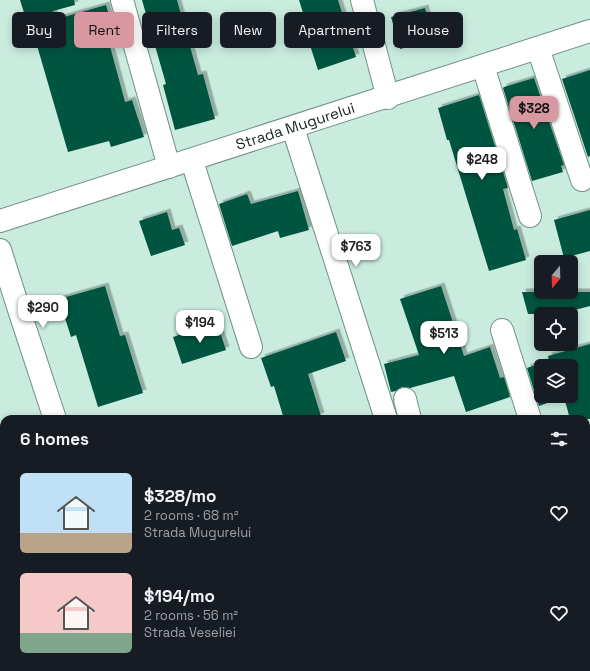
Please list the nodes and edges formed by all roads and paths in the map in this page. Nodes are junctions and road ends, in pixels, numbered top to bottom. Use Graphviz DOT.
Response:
graph roads {
  1 [pos="122,0"];
  2 [pos="362,0"];
  3 [pos="590,31"];
  4 [pos="538,48"];
  5 [pos="483,66"];
  6 [pos="388,98"];
  7 [pos="294,128"];
  8 [pos="192,161"];
  9 [pos="169,167"];
  10 [pos="582,180"];
  11 [pos="530,216"];
  12 [pos="0,221"];
  13 [pos="0,250"];
  14 [pos="502,330"];
  15 [pos="251,348"];
  16 [pos="54,415"];
  17 [pos="385,415"];
  18 [pos="529,415"];
  1 -- 9 [label="street"];
  2 -- 6 [label="street"];
  3 -- 4 [label="street, Strada Mugurelui"];
  4 -- 5 [label="street, Strada Mugurelui"];
  4 -- 10 [label="street"];
  5 -- 6 [label="street, Strada Mugurelui"];
  5 -- 11 [label="street"];
  6 -- 7 [label="street, Strada Mugurelui"];
  7 -- 8 [label="street, Strada Mugurelui"];
  7 -- 17 [label="street"];
  8 -- 9 [label="street, Strada Mugurelui"];
  8 -- 15 [label="street"];
  9 -- 12 [label="street, Strada Mugurelui"];
  13 -- 16 [label="street"];
  14 -- 18 [label="street"];
}
